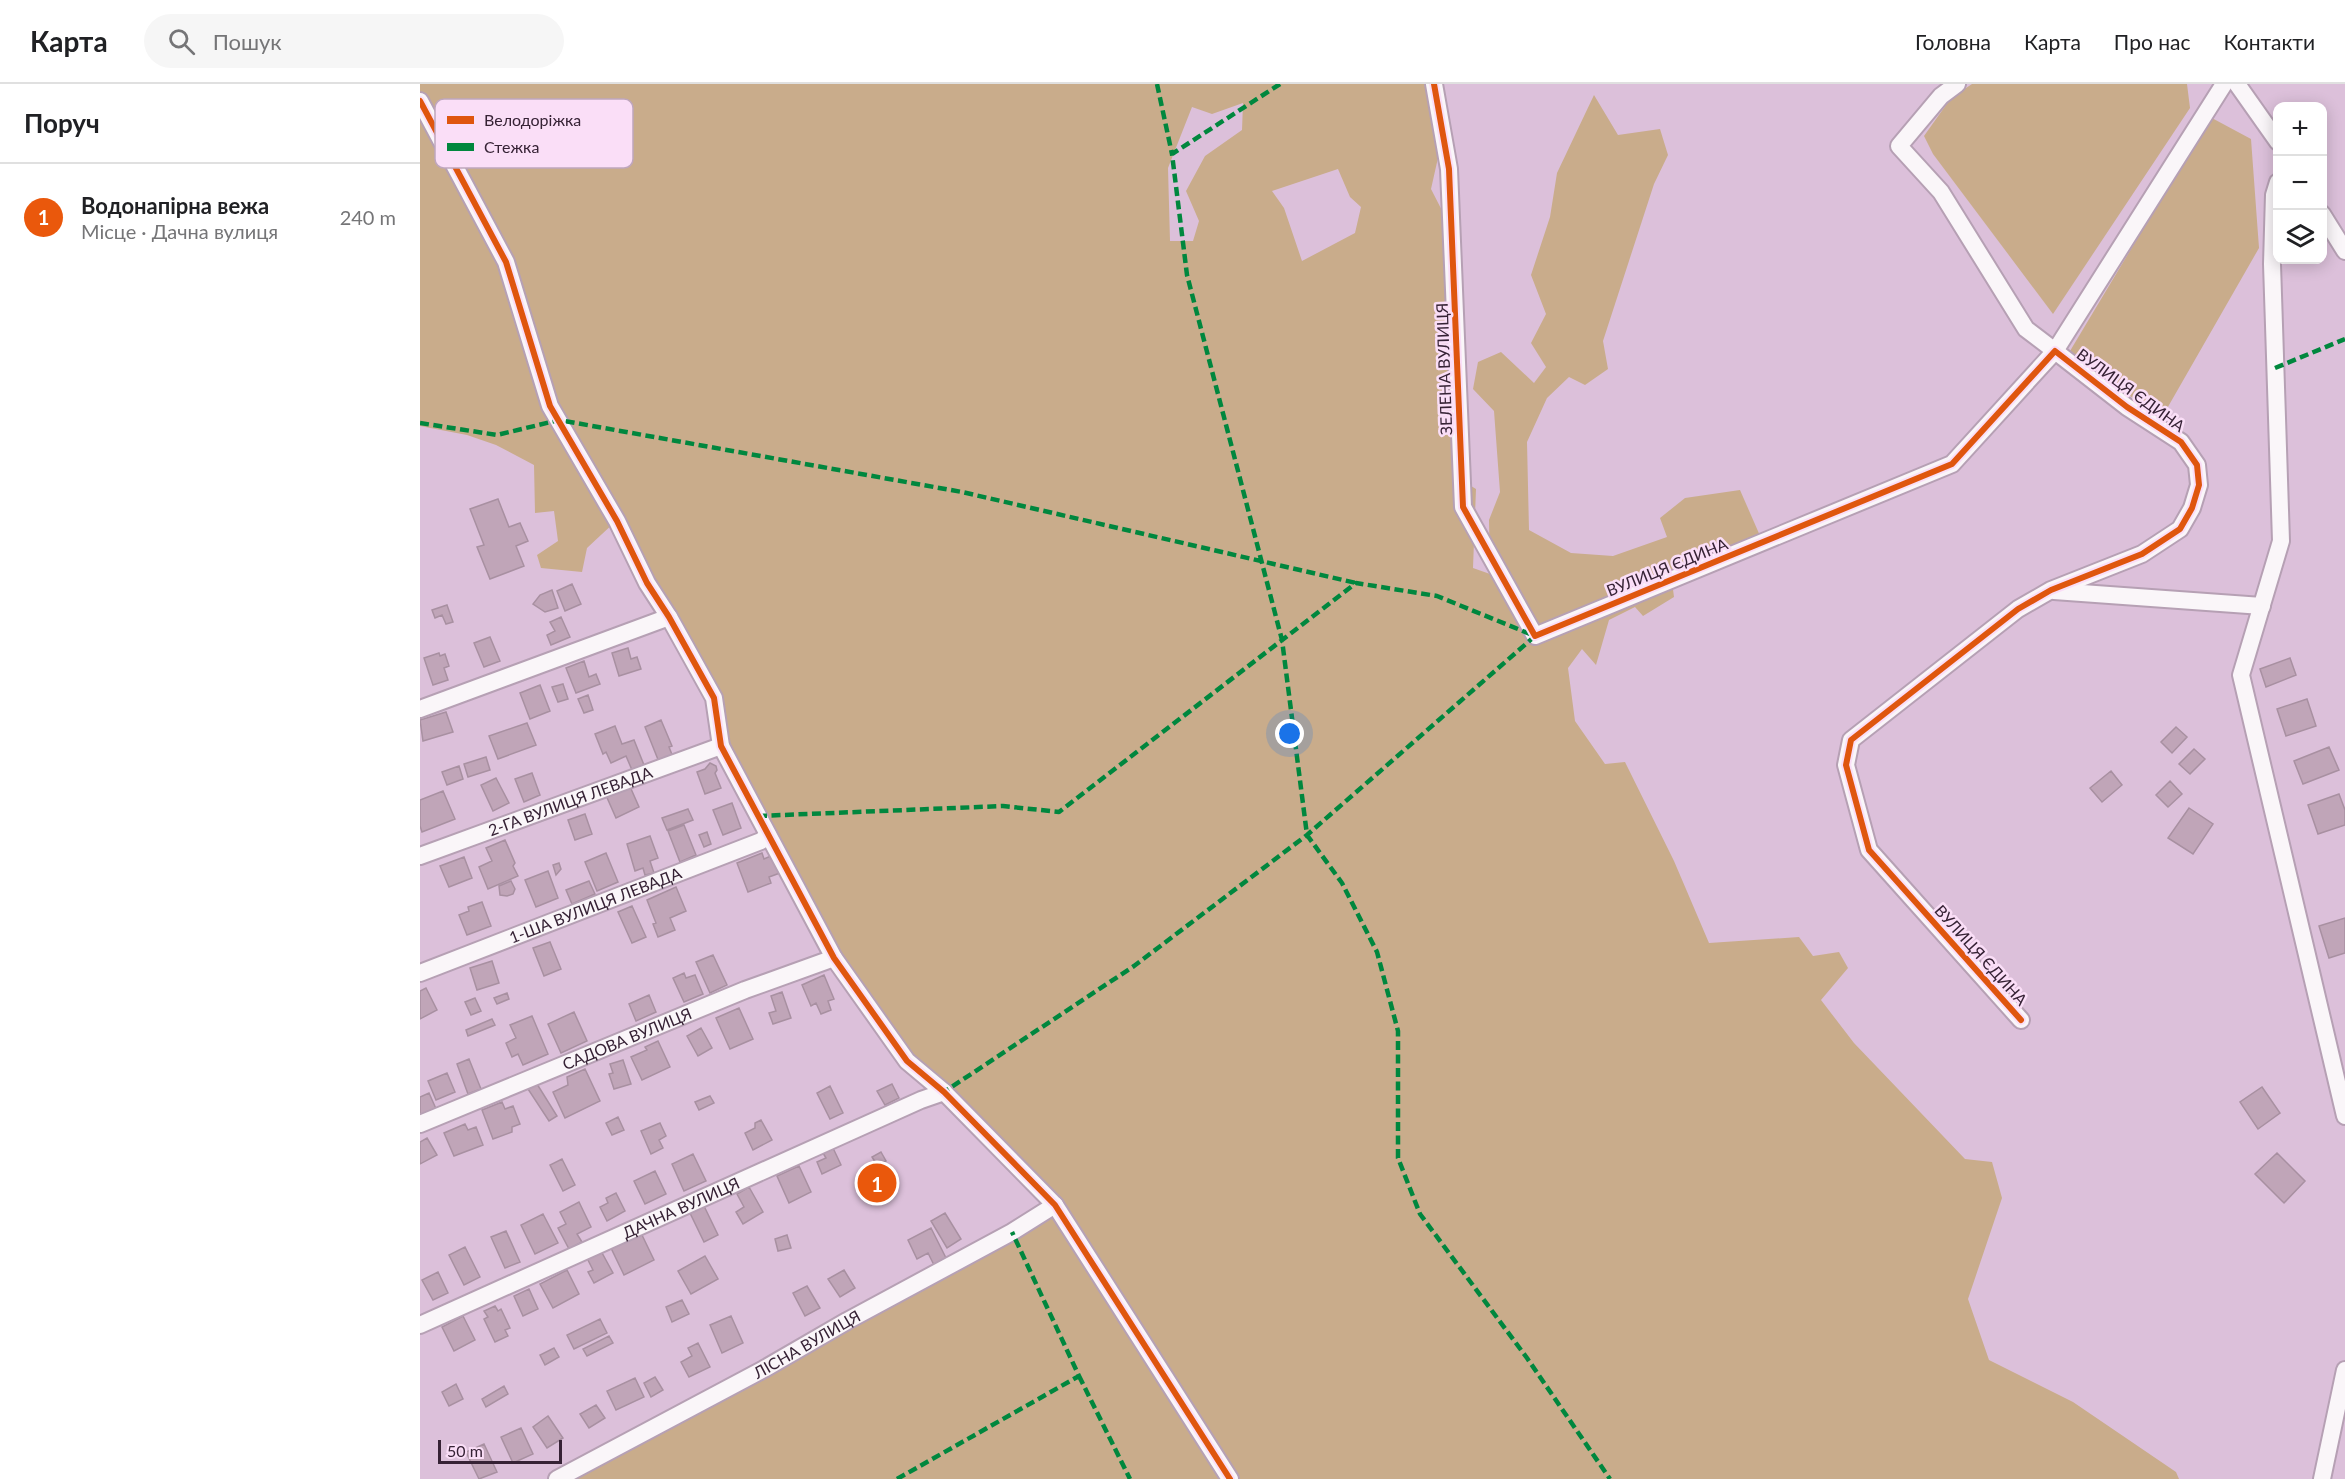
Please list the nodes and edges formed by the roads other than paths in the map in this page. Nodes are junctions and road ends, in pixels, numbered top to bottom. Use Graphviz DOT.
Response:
graph roads {
  1 [pos="1434,84"];
  2 [pos="1957,84"];
  3 [pos="2224,84"];
  4 [pos="2237,84"];
  5 [pos="420,101"];
  6 [pos="435,129"];
  7 [pos="2273,136"];
  8 [pos="456,168"];
  9 [pos="2274,210"];
  10 [pos="2327,222"];
  11 [pos="2345,251"];
  12 [pos="2055,351"];
  13 [pos="2050,591"];
  14 [pos="2262,606"];
  15 [pos="669,617"];
  16 [pos="1536,636"];
  17 [pos="420,709"];
  18 [pos="721,746"];
  19 [pos="768,835"];
  20 [pos="420,856"];
  21 [pos="834,958"];
  22 [pos="420,973"];
  23 [pos="2021,1020"];
  24 [pos="944,1092"];
  25 [pos="2345,1116"];
  26 [pos="420,1124"];
  27 [pos="1055,1205"];
  28 [pos="420,1325"];
  29 [pos="2345,1370"];
  30 [pos="557,1479"];
  31 [pos="1230,1479"];
  32 [pos="2322,1479"];
  1 -- 16 [label="street, ЗЕЛЕНА ВУЛИЦЯ"];
  2 -- 12 [label="street"];
  3 -- 12 [label="street"];
  4 -- 7 [label="street"];
  5 -- 6 [label="street"];
  8 -- 15 [label="street"];
  9 -- 14 [label="street"];
  10 -- 11 [label="street"];
  12 -- 13 [label="street, ВУЛИЦЯ ЄДИНА"];
  12 -- 16 [label="street, ВУЛИЦЯ ЄДИНА"];
  13 -- 14 [label="street"];
  13 -- 23 [label="street, ВУЛИЦЯ ЄДИНА"];
  14 -- 25 [label="street"];
  15 -- 17 [label="street"];
  15 -- 18 [label="street"];
  18 -- 19 [label="street"];
  18 -- 20 [label="street, 2-ГА ВУЛИЦЯ ЛЕВАДА"];
  19 -- 21 [label="street"];
  19 -- 22 [label="street, 1-ША ВУЛИЦЯ ЛЕВАДА"];
  21 -- 24 [label="street"];
  21 -- 26 [label="street, САДОВА ВУЛИЦЯ"];
  24 -- 27 [label="street"];
  24 -- 28 [label="street, ДАЧНА ВУЛИЦЯ"];
  27 -- 30 [label="street, ЛІСНА ВУЛИЦЯ"];
  27 -- 31 [label="street"];
  29 -- 32 [label="street"];
}
